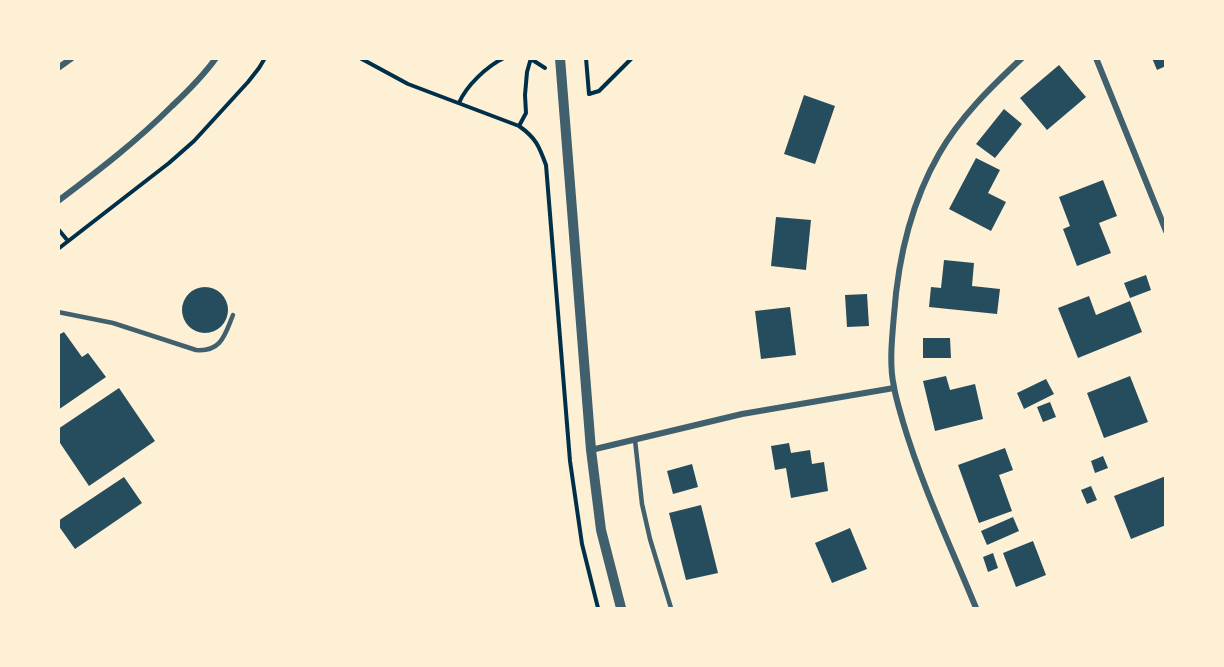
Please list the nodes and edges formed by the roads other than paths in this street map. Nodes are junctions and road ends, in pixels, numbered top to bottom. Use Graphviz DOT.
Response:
graph roads {
  1 [pos="72,58"];
  2 [pos="216,58"];
  3 [pos="560,58"];
  4 [pos="1022,58"];
  5 [pos="1096,58"];
  6 [pos="58,68"];
  7 [pos="58,201"];
  8 [pos="1166,231"];
  9 [pos="58,312"];
  10 [pos="233,315"];
  11 [pos="894,388"];
  12 [pos="635,440"];
  13 [pos="591,450"];
  14 [pos="621,609"];
  15 [pos="671,609"];
  16 [pos="976,609"];
  1 -- 6 [label="street"];
  2 -- 7 [label="street"];
  3 -- 13 [label="street"];
  4 -- 11 [label="street"];
  5 -- 8 [label="street"];
  9 -- 10 [label="lane"];
  11 -- 12 [label="street"];
  11 -- 16 [label="street"];
  12 -- 13 [label="street"];
  12 -- 15 [label="lane"];
  13 -- 14 [label="street"];
}
